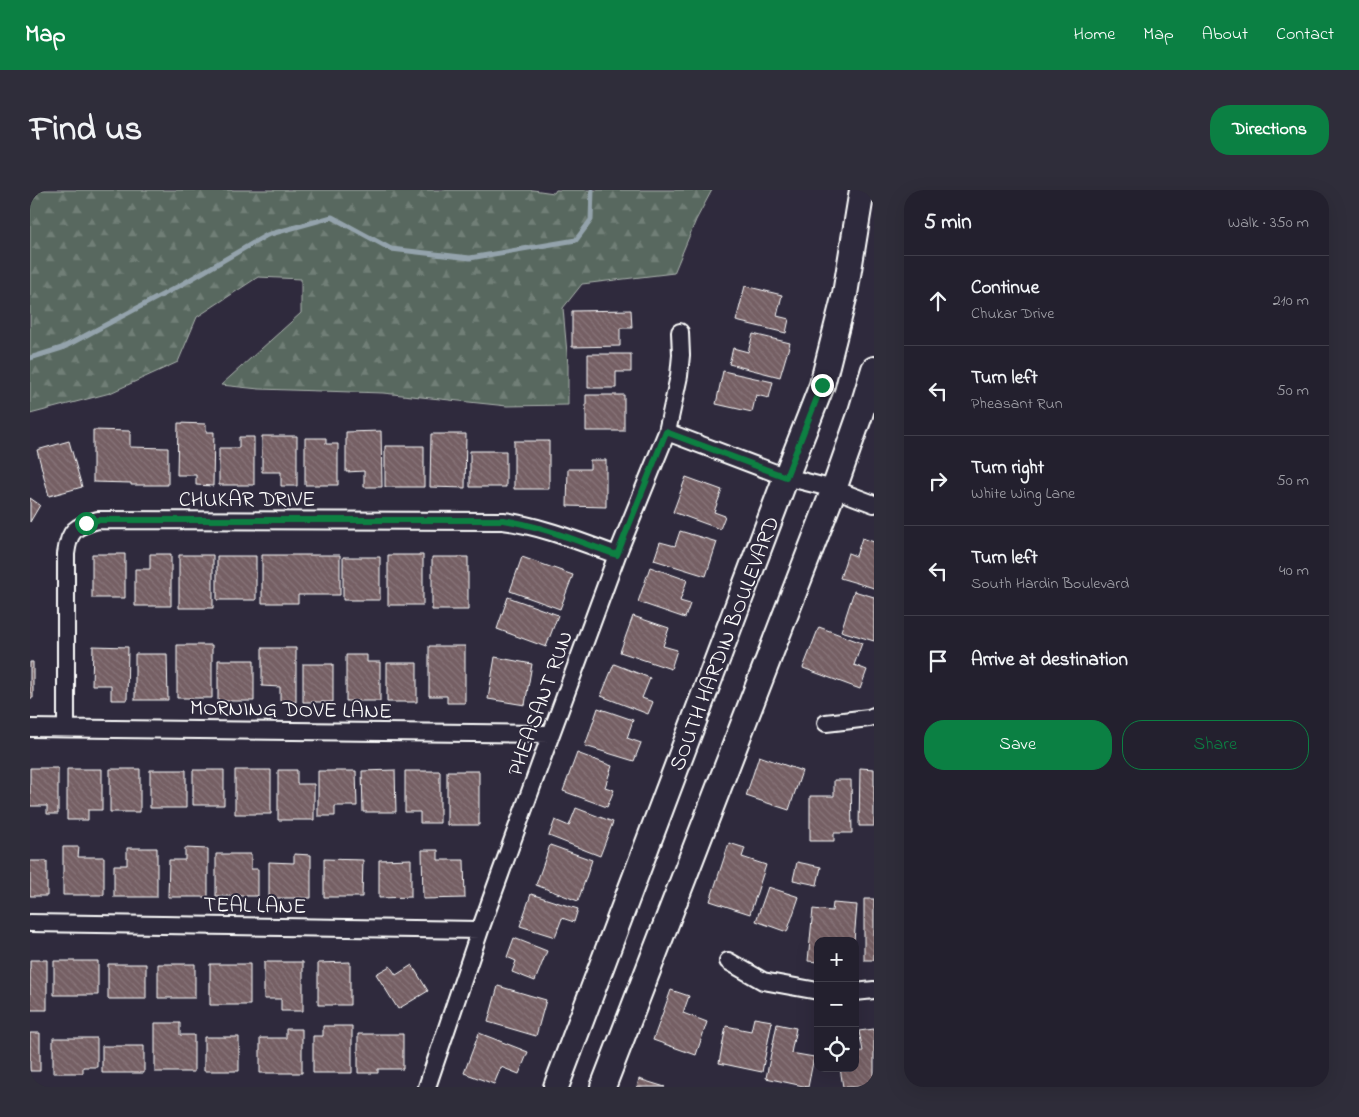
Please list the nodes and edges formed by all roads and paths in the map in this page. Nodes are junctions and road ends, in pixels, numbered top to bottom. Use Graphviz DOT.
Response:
graph roads {
  1 [pos="862,190"];
  2 [pos="680,332"];
  3 [pos="874,369"];
  4 [pos="666,432"];
  5 [pos="786,477"];
  6 [pos="834,489"];
  7 [pos="874,504"];
  8 [pos="617,555"];
  9 [pos="874,716"];
  10 [pos="826,723"];
  11 [pos="30,728"];
  12 [pos="66,728"];
  13 [pos="551,734"];
  14 [pos="30,923"];
  15 [pos="480,930"];
  16 [pos="728,961"];
  17 [pos="814,990"];
  18 [pos="874,990"];
  19 [pos="859,992"];
  20 [pos="428,1087"];
  21 [pos="556,1087"];
  22 [pos="603,1087"];
  1 -- 5 [label="main road, SOUTH HARDIN BOULEVARD"];
  2 -- 4 [label="street, PHEASANT RUN"];
  3 -- 6 [label="main road"];
  4 -- 5 [label="street"];
  4 -- 8 [label="street, PHEASANT RUN"];
  5 -- 6 [label="street"];
  5 -- 21 [label="main road, SOUTH HARDIN BOULEVARD"];
  6 -- 7 [label="street"];
  6 -- 22 [label="main road"];
  8 -- 12 [label="street, CHUKAR DRIVE"];
  8 -- 13 [label="street, PHEASANT RUN"];
  9 -- 10 [label="street"];
  11 -- 12 [label="street, MORNING DOVE LANE"];
  12 -- 13 [label="street, MORNING DOVE LANE"];
  13 -- 15 [label="street, PHEASANT RUN"];
  14 -- 15 [label="street, TEAL LANE"];
  15 -- 20 [label="street, PHEASANT RUN"];
  16 -- 17 [label="street"];
  18 -- 19 [label="street"];
}
